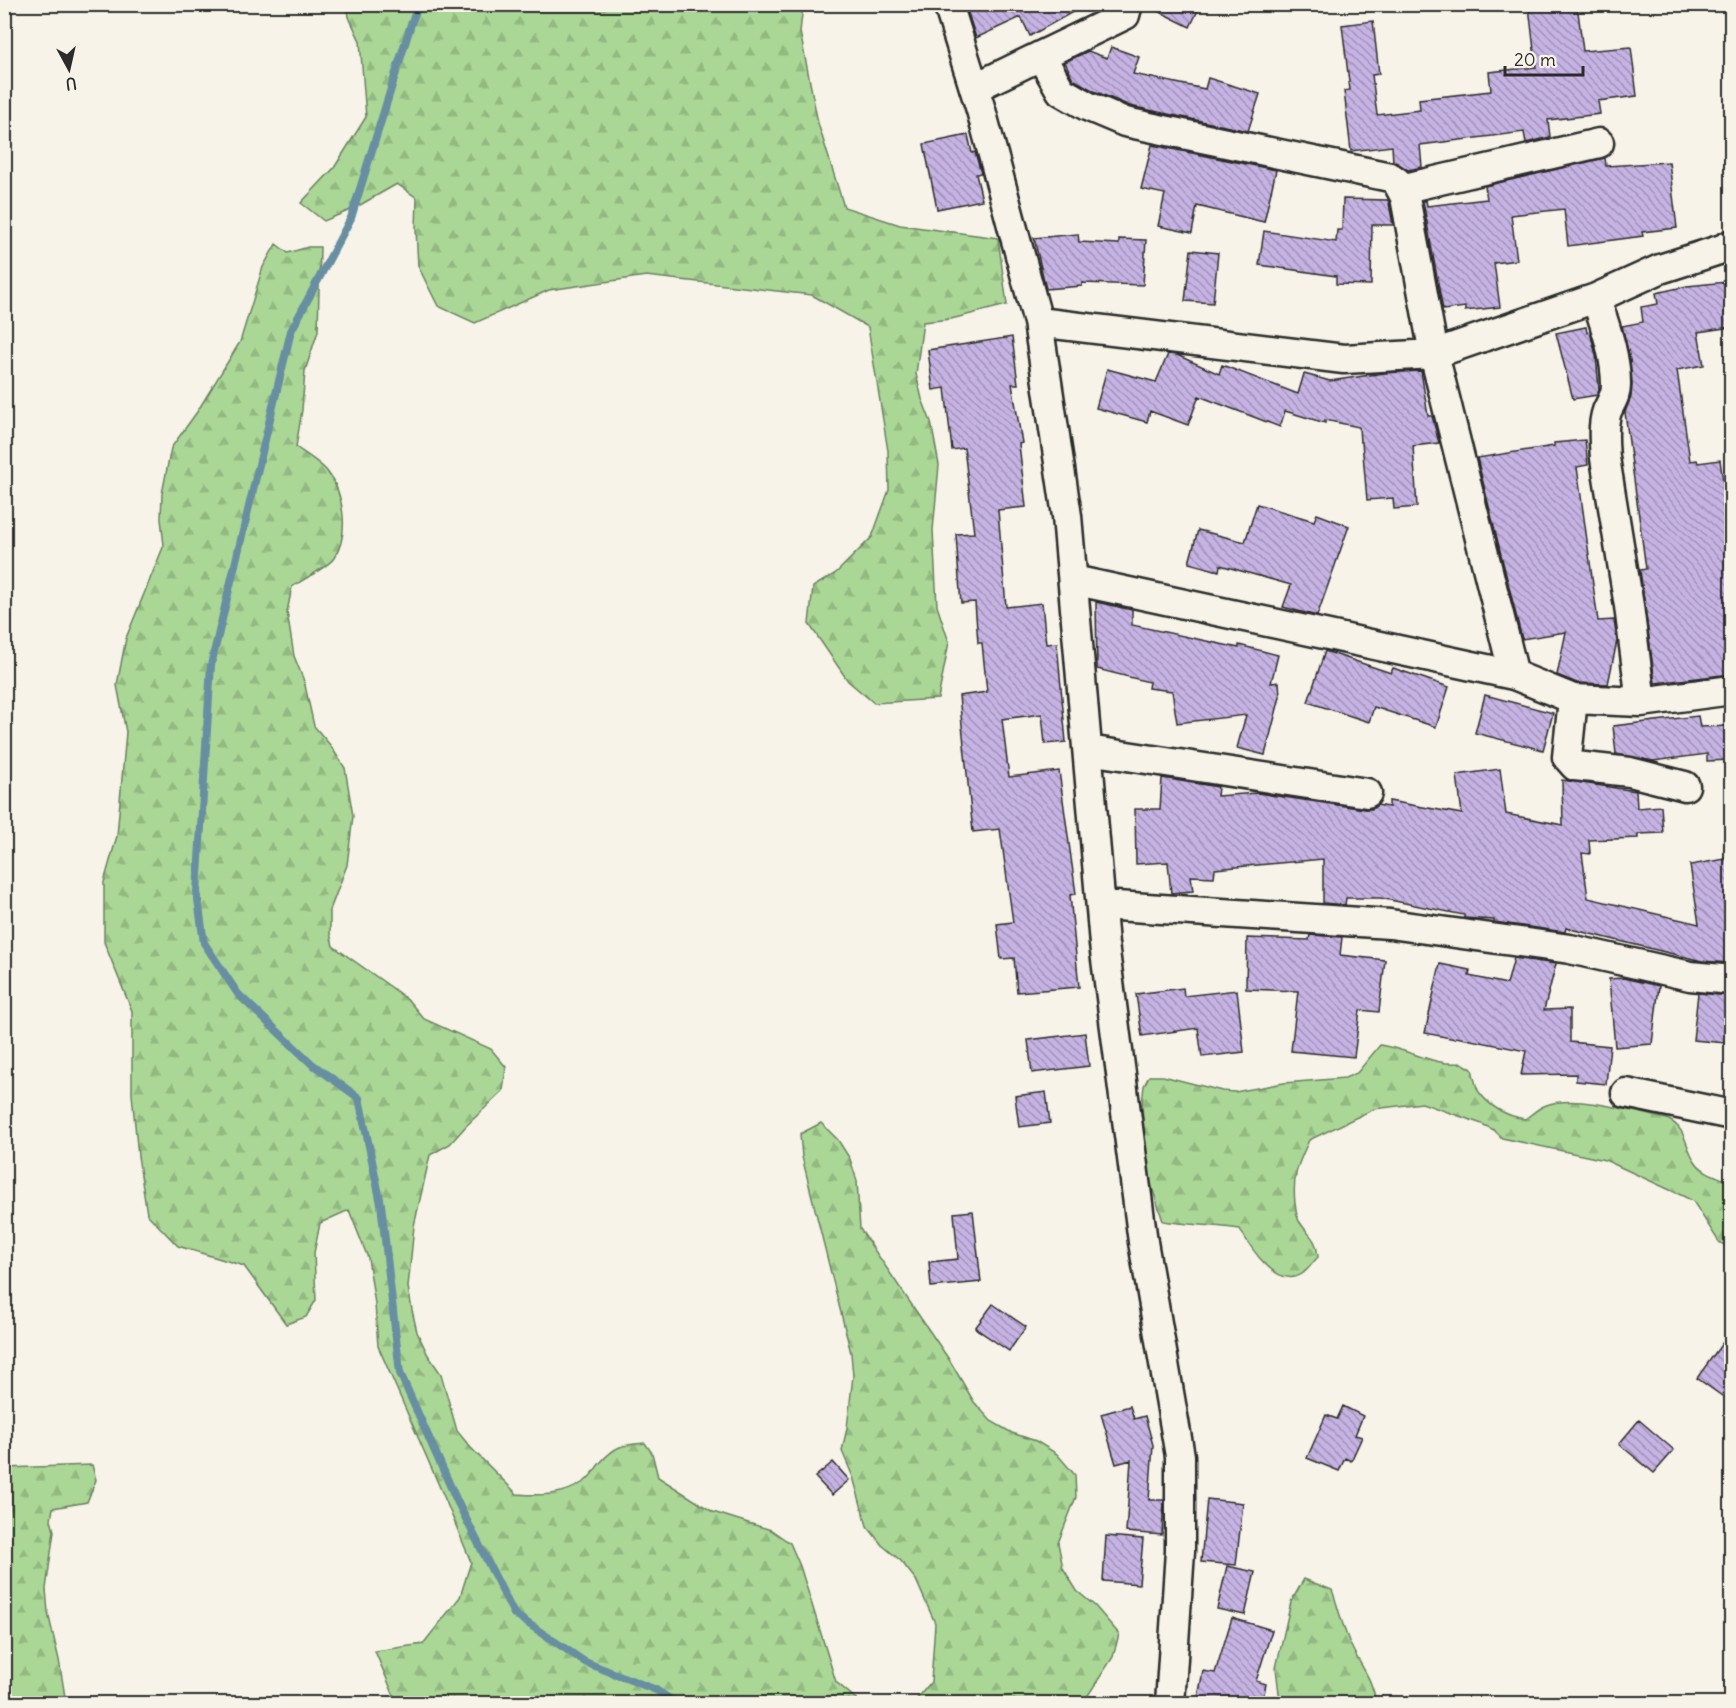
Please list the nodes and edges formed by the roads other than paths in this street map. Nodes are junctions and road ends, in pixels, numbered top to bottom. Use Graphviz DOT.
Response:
graph roads {
  1 [pos="948,4"];
  2 [pos="1128,4"];
  3 [pos="1041,56"];
  4 [pos="974,88"];
  5 [pos="1599,143"];
  6 [pos="1401,189"];
  7 [pos="1731,244"];
  8 [pos="1596,298"];
  9 [pos="1038,322"];
  10 [pos="1434,354"];
  11 [pos="1073,580"];
  12 [pos="1514,675"];
  13 [pos="1731,690"];
  14 [pos="1573,699"];
  15 [pos="1641,702"];
  16 [pos="1088,750"];
  17 [pos="1684,786"];
  18 [pos="1367,793"];
  19 [pos="1101,904"];
  20 [pos="1731,980"];
  21 [pos="1626,1094"];
  22 [pos="1731,1115"];
  23 [pos="1170,1704"];
  1 -- 4 [label="street"];
  2 -- 3 [label="street"];
  3 -- 4 [label="street"];
  3 -- 6 [label="street"];
  4 -- 9 [label="street"];
  5 -- 6 [label="street"];
  6 -- 10 [label="street"];
  7 -- 8 [label="street"];
  8 -- 10 [label="street"];
  8 -- 15 [label="street"];
  9 -- 10 [label="street"];
  9 -- 11 [label="street"];
  10 -- 12 [label="street"];
  11 -- 12 [label="street"];
  11 -- 16 [label="street"];
  12 -- 14 [label="street"];
  13 -- 15 [label="street"];
  14 -- 15 [label="street"];
  14 -- 17 [label="street"];
  16 -- 18 [label="street"];
  16 -- 19 [label="street"];
  19 -- 20 [label="street"];
  19 -- 23 [label="street"];
  21 -- 22 [label="street"];
}
